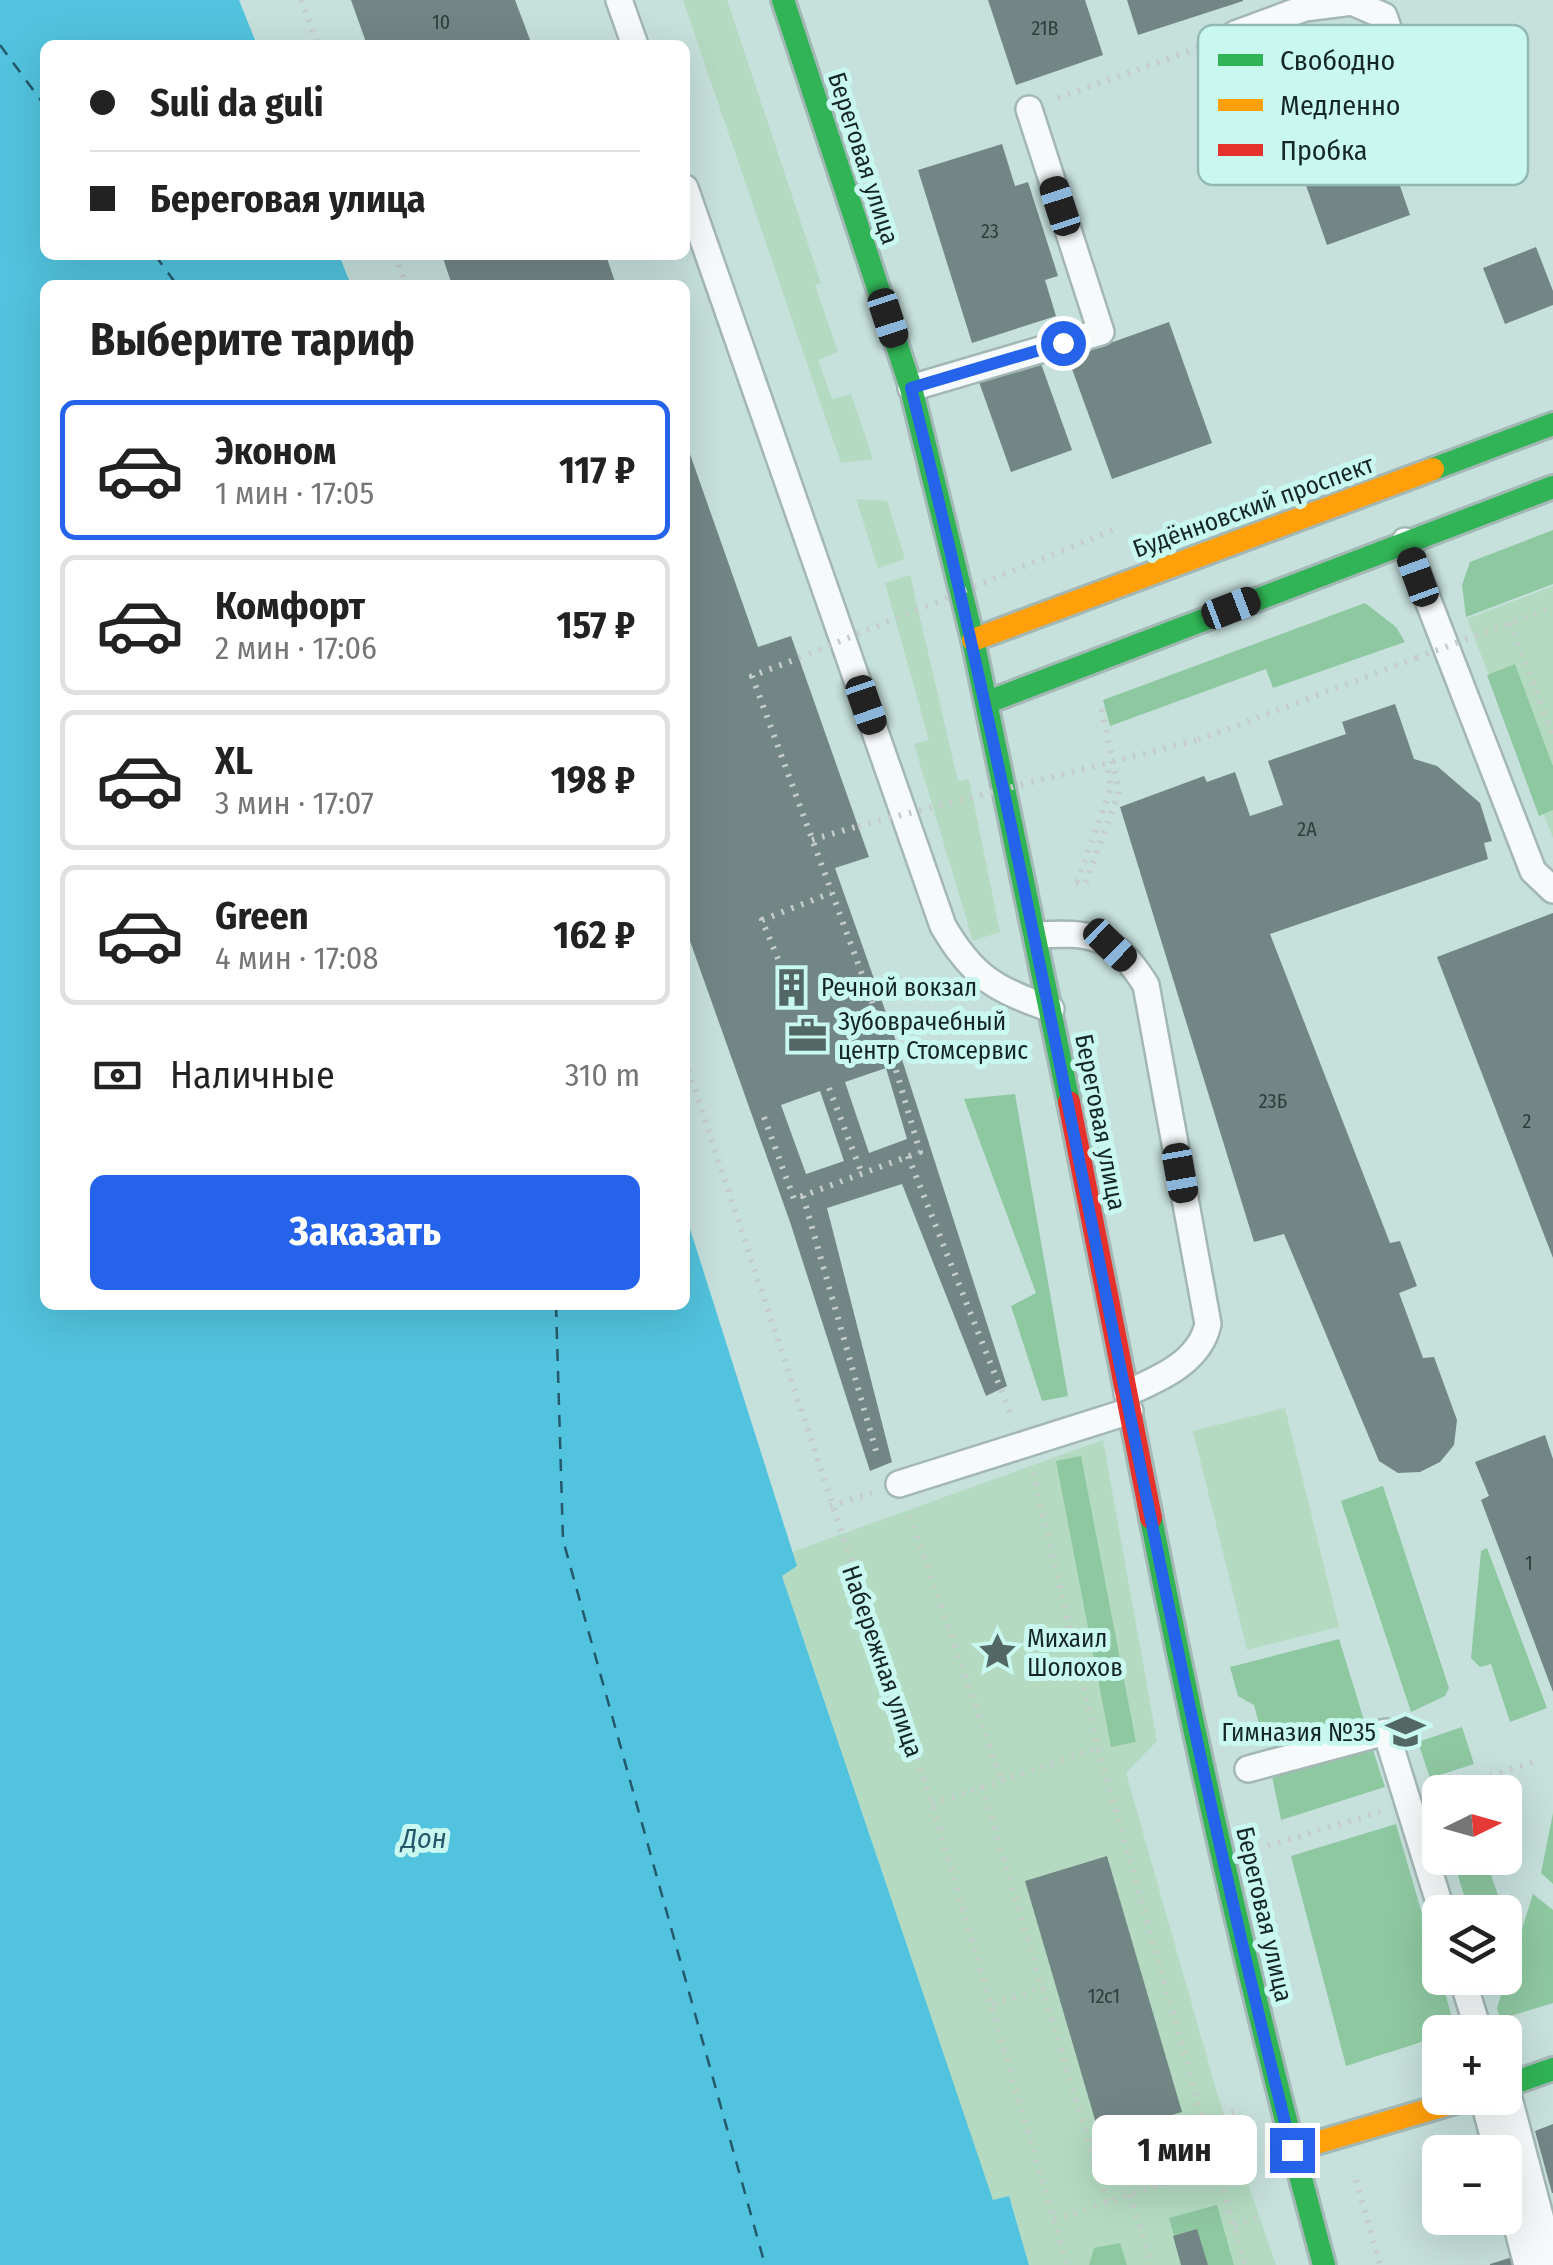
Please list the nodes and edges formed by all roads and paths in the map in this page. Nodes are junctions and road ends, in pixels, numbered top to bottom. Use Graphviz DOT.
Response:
graph roads {
  1 [pos="302,0"];
  2 [pos="619,0"];
  3 [pos="783,0"];
  4 [pos="1304,4"];
  5 [pos="1256,25"];
  6 [pos="1387,25"];
  7 [pos="316,40"];
  8 [pos="633,40"];
  9 [pos="1181,54"];
  10 [pos="1029,109"];
  11 [pos="690,202"];
  12 [pos="911,388"];
  13 [pos="1553,424"];
  14 [pos="1553,488"];
  15 [pos="1115,529"];
  16 [pos="1405,541"];
  17 [pos="1553,607"];
  18 [pos="1510,623"];
  19 [pos="973,640"];
  20 [pos="1100,701"];
  21 [pos="988,702"];
  22 [pos="1553,735"];
  23 [pos="1106,762"];
  24 [pos="812,840"];
  25 [pos="1553,890"];
  26 [pos="831,893"];
  27 [pos="1036,935"];
  28 [pos="790,988"];
  29 [pos="1051,1009"];
  30 [pos="690,1075"];
  31 [pos="829,1088"];
  32 [pos="764,1117"];
  33 [pos="908,1156"];
  34 [pos="862,1174"];
  35 [pos="803,1196"];
  36 [pos="998,1391"];
  37 [pos="1128,1402"];
  38 [pos="1026,1444"];
  39 [pos="880,1466"];
  40 [pos="899,1484"];
  41 [pos="1098,1748"];
  42 [pos="1536,1761"];
  43 [pos="1248,1768"];
  44 [pos="1494,1775"];
  45 [pos="1002,1780"];
  46 [pos="982,1786"];
  47 [pos="1422,1799"];
  48 [pos="1408,1803"];
  49 [pos="932,1804"];
  50 [pos="1266,1846"];
  51 [pos="1437,1895"];
  52 [pos="1044,1987"];
  53 [pos="993,2004"];
  54 [pos="1553,2069"];
  55 [pos="1522,2080"];
  56 [pos="1279,2100"];
  57 [pos="1422,2113"];
  58 [pos="1500,2115"];
  59 [pos="1203,2120"];
  60 [pos="1292,2150"];
  61 [pos="1218,2166"];
  62 [pos="1130,2195"];
  63 [pos="1107,2202"];
  64 [pos="1054,2220"];
  65 [pos="1067,2265"];
  66 [pos="1152,2265"];
  67 [pos="1245,2265"];
  68 [pos="1324,2265"];
  69 [pos="1540,2265"];
  1 -- 7 [label="path"];
  2 -- 8 [label="lane"];
  3 -- 12 [label="main road, Береговая улица"];
  4 -- 5 [label="lane"];
  4 -- 6 [label="lane"];
  9 -- 10 [label="path"];
  10 -- 12 [label="lane"];
  11 -- 29 [label="lane"];
  12 -- 19 [label="main road, Береговая улица"];
  13 -- 19 [label="main road, Будённовский проспект"];
  14 -- 16 [label="main road"];
  15 -- 24 [label="path, bridge"];
  16 -- 21 [label="main road"];
  16 -- 25 [label="lane"];
  17 -- 18 [label="path"];
  18 -- 22 [label="path"];
  18 -- 23 [label="path, bridge"];
  19 -- 21 [label="main road, Береговая улица"];
  20 -- 23 [label="path"];
  21 -- 27 [label="main road, Береговая улица"];
  23 -- 24 [label="path, bridge"];
  24 -- 26 [label="path"];
  26 -- 28 [label="path"];
  26 -- 33 [label="path"];
  27 -- 29 [label="main road, Береговая улица"];
  27 -- 37 [label="lane"];
  29 -- 37 [label="main road, Береговая улица"];
  30 -- 49 [label="path, Набережная улица"];
  31 -- 34 [label="path"];
  32 -- 35 [label="path"];
  33 -- 34 [label="path"];
  33 -- 36 [label="path"];
  34 -- 35 [label="path"];
  35 -- 39 [label="path"];
  37 -- 38 [label="lane"];
  37 -- 56 [label="main road, Береговая улица"];
  38 -- 40 [label="lane"];
  38 -- 41 [label="path"];
  40 -- 45 [label="path"];
  41 -- 45 [label="path"];
  41 -- 59 [label="path"];
  42 -- 44 [label="path"];
  43 -- 48 [label="lane"];
  45 -- 46 [label="path"];
  46 -- 49 [label="path"];
  46 -- 52 [label="path"];
  47 -- 48 [label="path"];
  48 -- 50 [label="path"];
  48 -- 51 [label="lane"];
  49 -- 53 [label="path, Набережная улица"];
  52 -- 53 [label="path"];
  52 -- 63 [label="path"];
  53 -- 64 [label="path, Набережная улица"];
  54 -- 55 [label="main road"];
  56 -- 59 [label="path"];
  56 -- 60 [label="main road, Береговая улица"];
  57 -- 60 [label="main road"];
  58 -- 69 [label="street"];
  59 -- 61 [label="path"];
  60 -- 68 [label="main road, Береговая улица"];
  61 -- 62 [label="path"];
  61 -- 67 [label="path"];
  62 -- 63 [label="path"];
  62 -- 66 [label="path"];
  63 -- 64 [label="path"];
  64 -- 65 [label="path, Набережная улица"];
}
